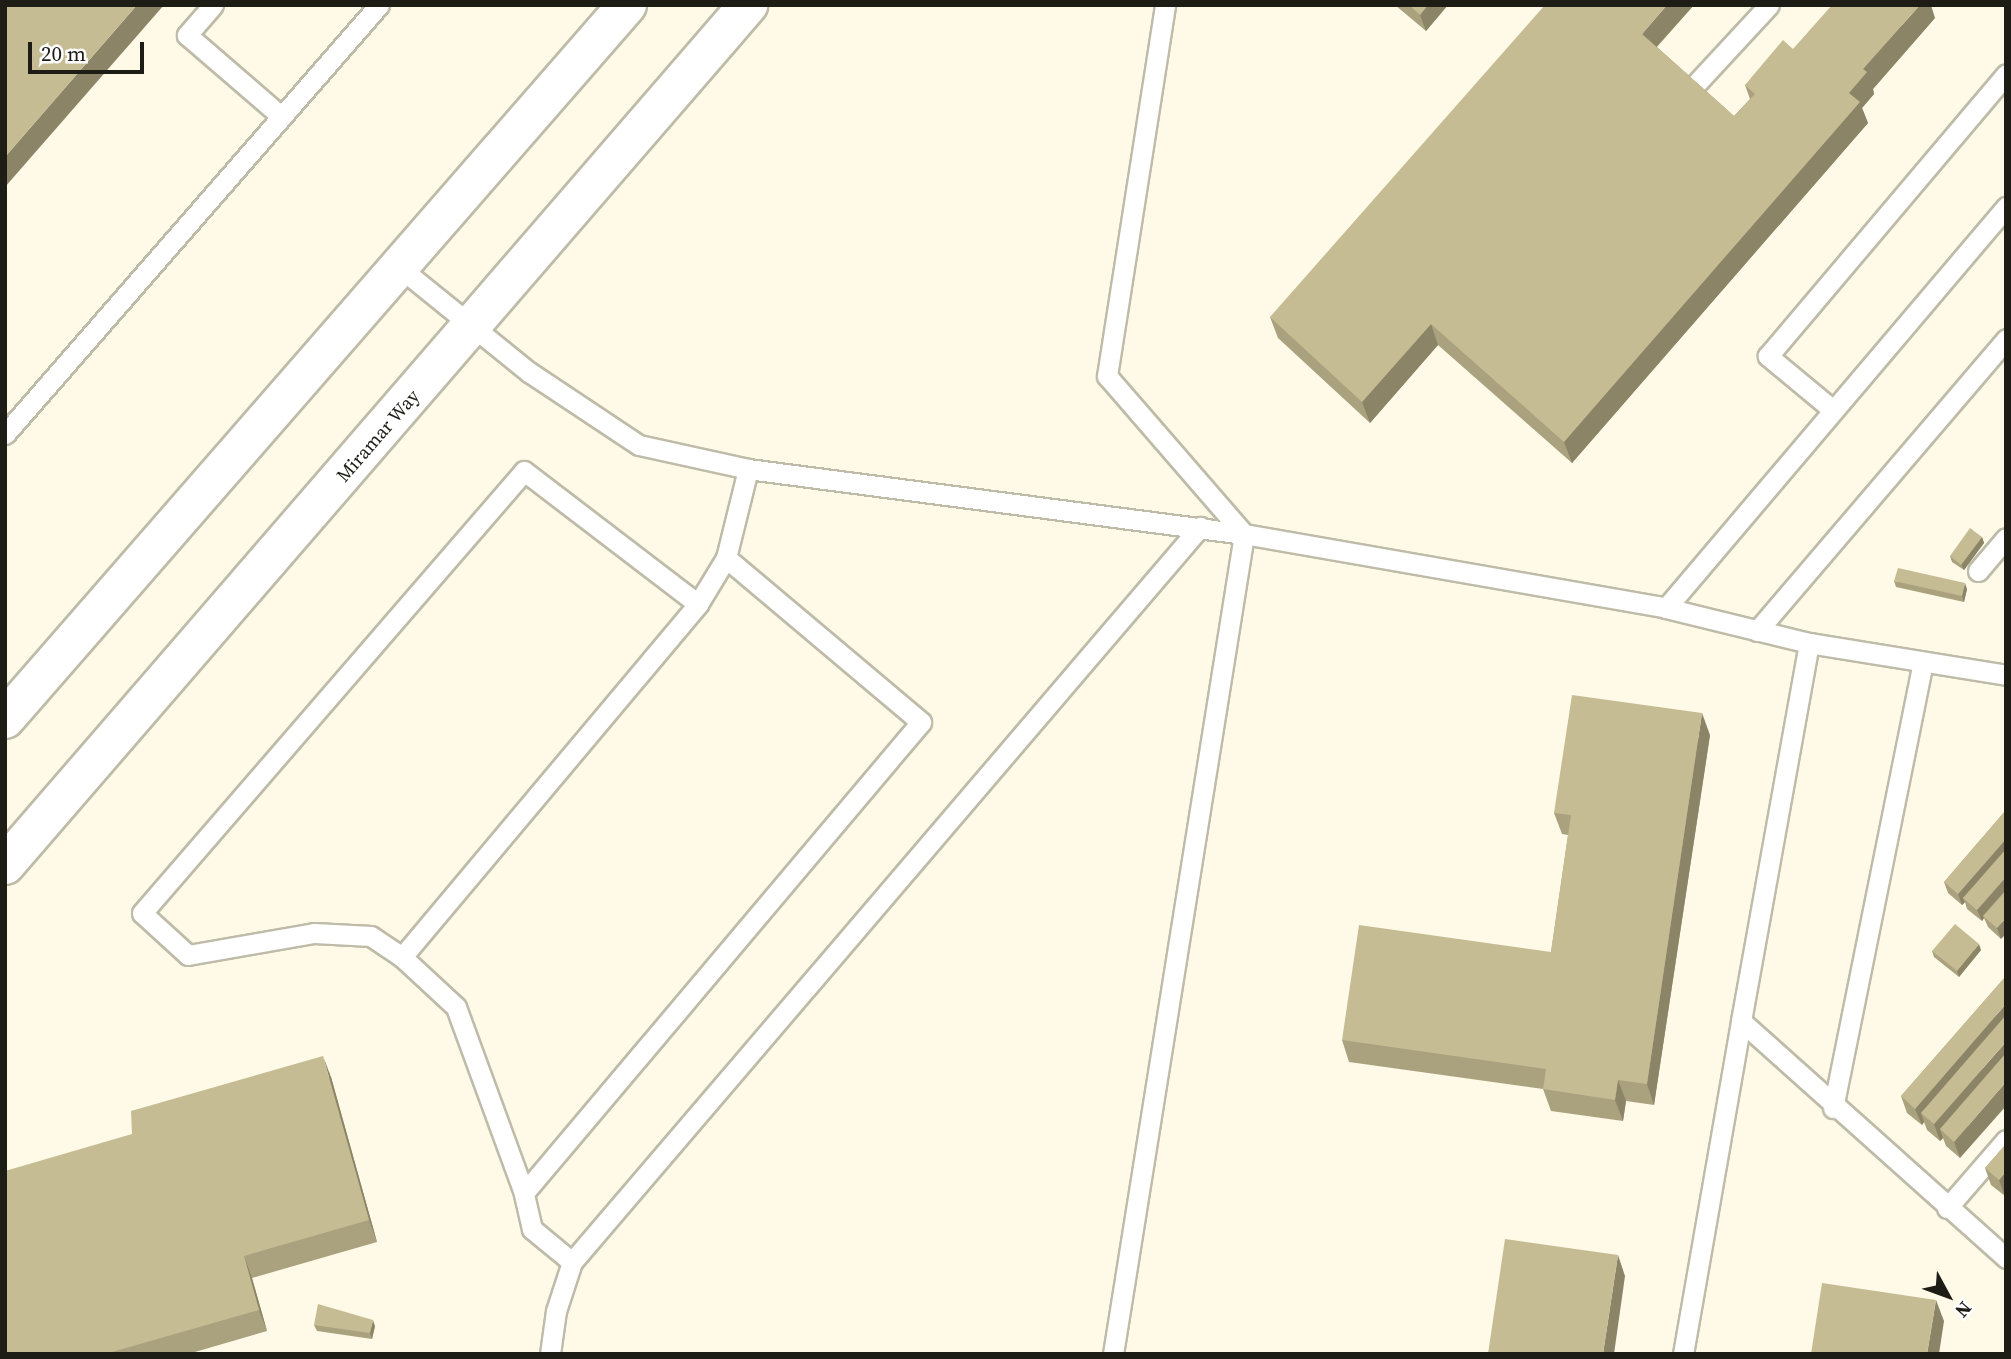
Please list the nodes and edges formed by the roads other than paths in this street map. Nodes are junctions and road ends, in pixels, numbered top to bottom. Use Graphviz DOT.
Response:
graph roads {
  1 [pos="213,5"];
  2 [pos="379,5"];
  3 [pos="627,5"];
  4 [pos="748,5"];
  5 [pos="1165,5"];
  6 [pos="1769,5"];
  7 [pos="2006,74"];
  8 [pos="1694,86"];
  9 [pos="282,117"];
  10 [pos="2006,207"];
  11 [pos="398,265"];
  12 [pos="471,329"];
  13 [pos="2006,339"];
  14 [pos="1833,410"];
  15 [pos="5,434"];
  16 [pos="748,469"];
  17 [pos="1200,527"];
  18 [pos="1244,534"];
  19 [pos="2006,538"];
  20 [pos="726,558"];
  21 [pos="1978,571"];
  22 [pos="698,604"];
  23 [pos="1666,608"];
  24 [pos="1756,631"];
  25 [pos="1809,643"];
  26 [pos="1923,662"];
  27 [pos="2006,675"];
  28 [pos="5,719"];
  29 [pos="5,865"];
  30 [pos="402,957"];
  31 [pos="1741,1021"];
  32 [pos="1833,1108"];
  33 [pos="2006,1140"];
  34 [pos="524,1193"];
  35 [pos="1947,1208"];
  36 [pos="2006,1258"];
  37 [pos="572,1262"];
  38 [pos="550,1354"];
  39 [pos="1113,1354"];
  40 [pos="1683,1354"];
  1 -- 9 [label="lane"];
  2 -- 9 [label="lane"];
  3 -- 11 [label="main road"];
  4 -- 12 [label="main road, Miramar Way"];
  5 -- 18 [label="lane"];
  6 -- 8 [label="lane"];
  7 -- 14 [label="lane"];
  9 -- 15 [label="lane"];
  10 -- 14 [label="lane"];
  11 -- 12 [label="lane"];
  11 -- 28 [label="main road"];
  12 -- 16 [label="lane"];
  12 -- 29 [label="main road, Miramar Way"];
  13 -- 24 [label="lane"];
  14 -- 23 [label="lane"];
  16 -- 17 [label="lane"];
  16 -- 20 [label="lane"];
  17 -- 18 [label="lane"];
  17 -- 37 [label="lane"];
  18 -- 23 [label="lane"];
  18 -- 39 [label="lane"];
  19 -- 21 [label="lane"];
  20 -- 22 [label="lane"];
  20 -- 34 [label="lane"];
  22 -- 30 [label="lane"];
  22 -- 30 [label="lane"];
  23 -- 24 [label="lane"];
  24 -- 25 [label="lane"];
  25 -- 26 [label="lane"];
  25 -- 31 [label="lane"];
  26 -- 27 [label="lane"];
  26 -- 32 [label="lane"];
  30 -- 34 [label="lane"];
  31 -- 32 [label="lane"];
  31 -- 40 [label="lane"];
  32 -- 35 [label="lane"];
  33 -- 35 [label="lane"];
  34 -- 37 [label="lane"];
  35 -- 36 [label="lane"];
  37 -- 38 [label="lane"];
}
